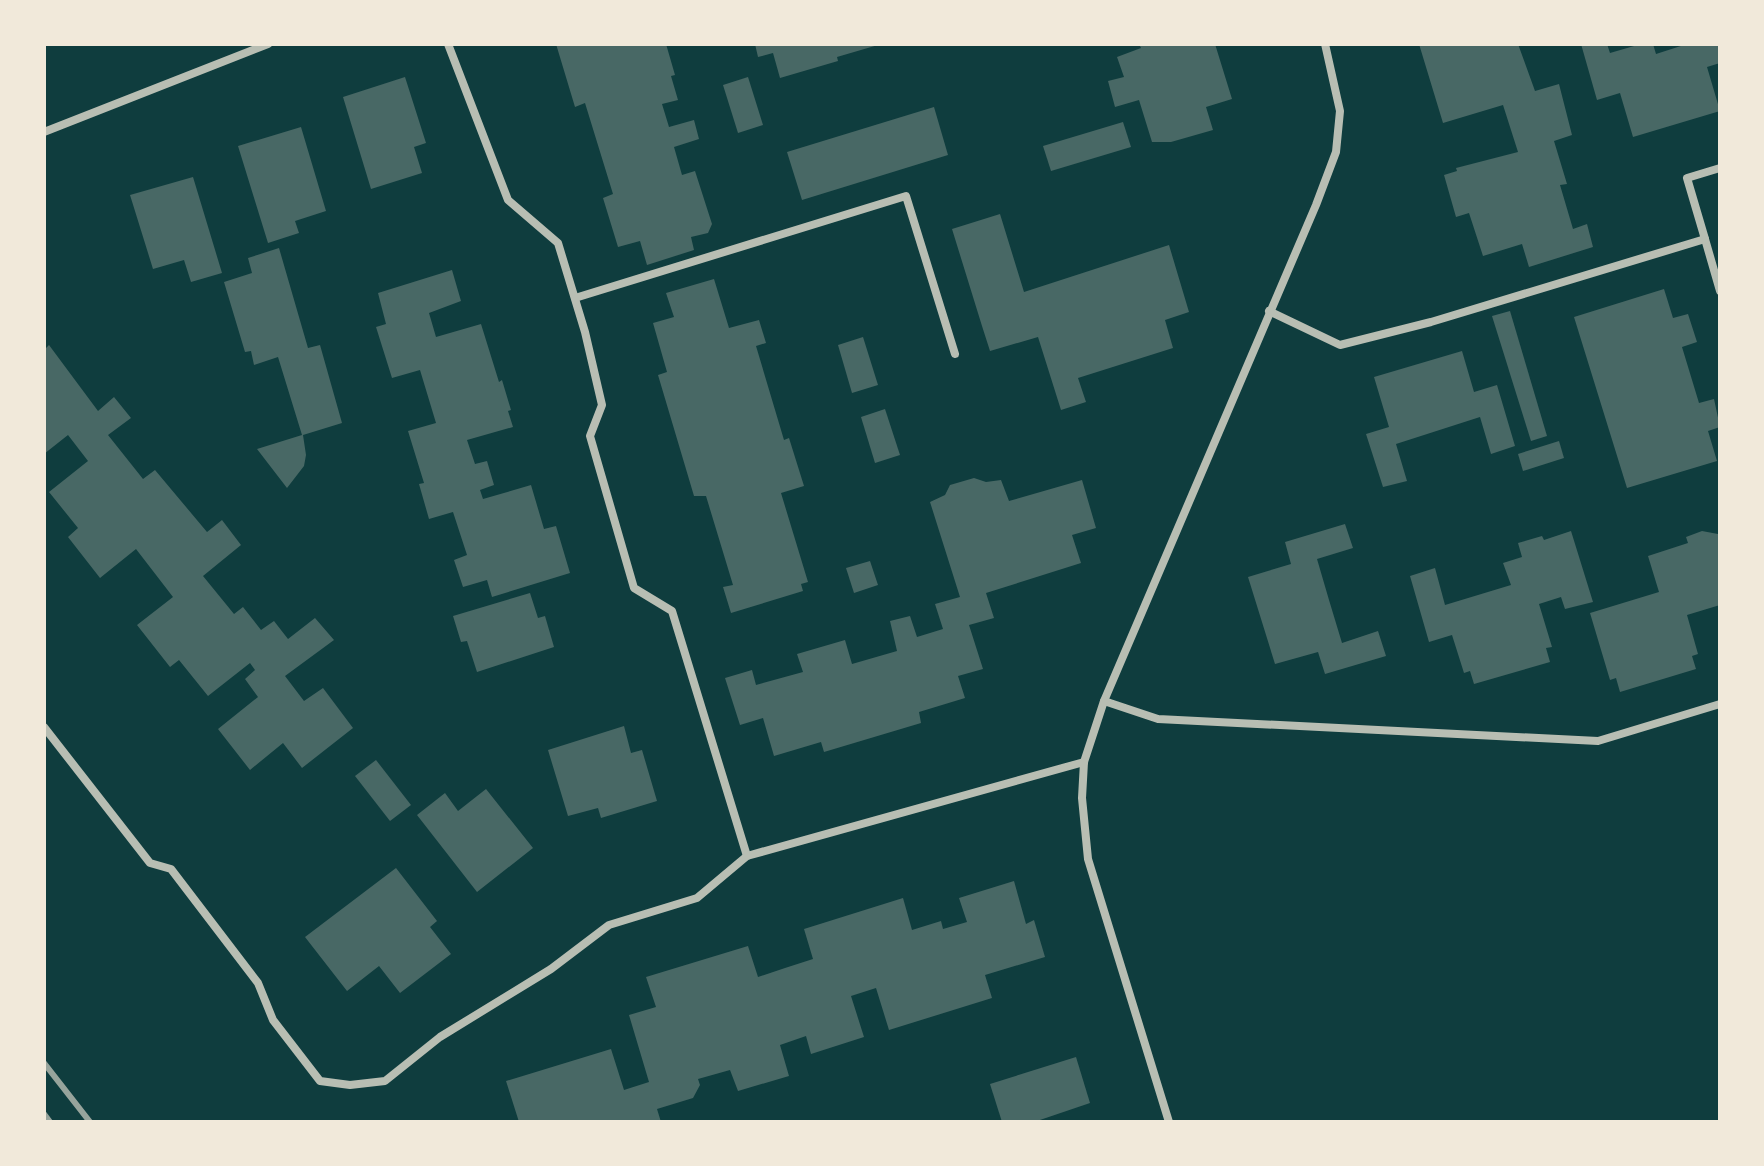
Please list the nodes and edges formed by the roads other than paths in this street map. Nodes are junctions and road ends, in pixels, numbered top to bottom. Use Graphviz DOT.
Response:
graph roads {
  1 [pos="268,44"];
  2 [pos="448,44"];
  3 [pos="1325,44"];
  4 [pos="44,132"];
  5 [pos="1720,168"];
  6 [pos="1705,239"];
  7 [pos="1718,279"];
  8 [pos="1720,291"];
  9 [pos="575,298"];
  10 [pos="1269,311"];
  11 [pos="955,354"];
  12 [pos="1104,701"];
  13 [pos="1720,704"];
  14 [pos="44,727"];
  15 [pos="1084,762"];
  16 [pos="747,856"];
  17 [pos="1169,1122"];
  1 -- 4 [label="street"];
  2 -- 9 [label="street"];
  3 -- 10 [label="street"];
  5 -- 6 [label="street"];
  6 -- 7 [label="street"];
  6 -- 10 [label="street"];
  7 -- 8 [label="street"];
  9 -- 11 [label="street"];
  9 -- 16 [label="street"];
  10 -- 12 [label="street"];
  12 -- 13 [label="street"];
  12 -- 15 [label="street"];
  14 -- 16 [label="street"];
  15 -- 16 [label="street"];
  15 -- 17 [label="street"];
}
